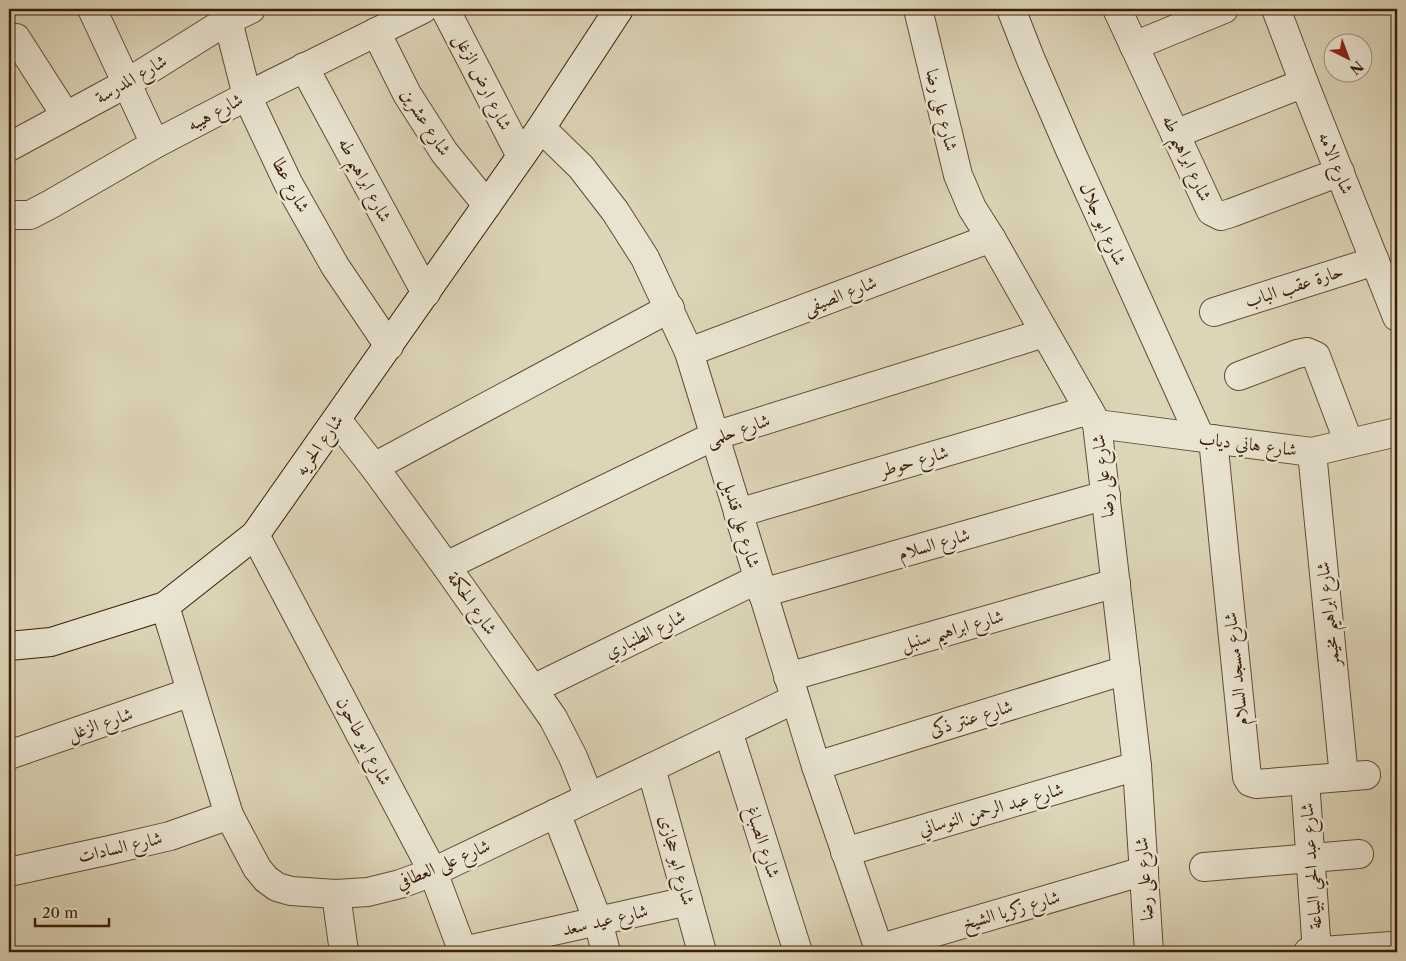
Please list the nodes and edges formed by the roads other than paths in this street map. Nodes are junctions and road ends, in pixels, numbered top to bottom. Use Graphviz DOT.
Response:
graph roads {
  1 [pos="92,9"];
  2 [pos="423,9"];
  3 [pos="445,9"];
  4 [pos="619,9"];
  5 [pos="918,9"];
  6 [pos="1011,9"];
  7 [pos="1117,9"];
  8 [pos="1224,9"];
  9 [pos="1276,9"];
  10 [pos="234,13"];
  11 [pos="376,32"];
  12 [pos="16,38"];
  13 [pos="1134,46"];
  14 [pos="304,67"];
  15 [pos="127,83"];
  16 [pos="1304,83"];
  17 [pos="247,96"];
  18 [pos="66,116"];
  19 [pos="541,128"];
  20 [pos="1175,134"];
  21 [pos="155,144"];
  22 [pos="9,147"];
  23 [pos="522,156"];
  24 [pos="1340,172"];
  25 [pos="487,205"];
  26 [pos="9,215"];
  27 [pos="991,238"];
  28 [pos="1375,261"];
  29 [pos="426,293"];
  30 [pos="670,308"];
  31 [pos="1214,312"];
  32 [pos="1397,317"];
  33 [pos="1044,333"];
  34 [pos="389,346"];
  35 [pos="689,352"];
  36 [pos="1239,376"];
  37 [pos="1093,417"];
  38 [pos="337,420"];
  39 [pos="1397,432"];
  40 [pos="714,436"];
  41 [pos="1207,438"];
  42 [pos="1349,443"];
  43 [pos="1312,452"];
  44 [pos="374,467"];
  45 [pos="1106,495"];
  46 [pos="738,513"];
  47 [pos="255,535"];
  48 [pos="446,566"];
  49 [pos="1116,583"];
  50 [pos="760,586"];
  51 [pos="164,606"];
  52 [pos="9,646"];
  53 [pos="1126,670"];
  54 [pos="792,688"];
  55 [pos="533,689"];
  56 [pos="190,692"];
  57 [pos="728,731"];
  58 [pos="9,756"];
  59 [pos="816,766"];
  60 [pos="1137,766"];
  61 [pos="652,768"];
  62 [pos="1355,776"];
  63 [pos="1305,780"];
  64 [pos="589,798"];
  65 [pos="556,813"];
  66 [pos="229,815"];
  67 [pos="845,852"];
  68 [pos="1359,854"];
  69 [pos="1311,858"];
  70 [pos="1204,867"];
  71 [pos="1144,871"];
  72 [pos="9,872"];
  73 [pos="433,872"];
  74 [pos="336,894"];
  75 [pos="688,901"];
  76 [pos="598,921"];
  77 [pos="1392,946"];
  78 [pos="879,951"];
  79 [pos="344,952"];
  80 [pos="463,952"];
  81 [pos="606,952"];
  82 [pos="702,952"];
  83 [pos="798,952"];
  84 [pos="1149,952"];
  85 [pos="1314,952"];
  1 -- 15 [label="street"];
  2 -- 11 [label="street, شارع هيبه"];
  3 -- 23 [label="street, شارع ارض الزغل"];
  4 -- 19 [label="street, شارع الحريه"];
  5 -- 27 [label="street, شارع على رضا"];
  6 -- 41 [label="street, شارع ابو جلال"];
  7 -- 13 [label="street, شارع ابراهيم طه"];
  8 -- 13 [label="street"];
  9 -- 16 [label="street, شارع الامه"];
  10 -- 15 [label="street, شارع المدرسة"];
  10 -- 17 [label="street, شارع عطا"];
  11 -- 14 [label="street, شارع هيبه"];
  11 -- 25 [label="street, شارع عشرين"];
  12 -- 18 [label="street"];
  13 -- 20 [label="street, شارع ابراهيم طه"];
  14 -- 17 [label="street, شارع هيبه"];
  14 -- 29 [label="street, شارع ابراهيم طه"];
  15 -- 18 [label="street, شارع المدرسة"];
  15 -- 21 [label="street"];
  16 -- 20 [label="street"];
  16 -- 24 [label="street, شارع الامه"];
  17 -- 21 [label="street, شارع هيبه"];
  17 -- 34 [label="street, شارع عطا"];
  18 -- 22 [label="street, شارع المدرسة"];
  19 -- 23 [label="street, شارع الحريه"];
  19 -- 30 [label="street, شارع على قنديل"];
  20 -- 24 [label="street, شارع ابراهيم طه"];
  21 -- 26 [label="street, شارع هيبه"];
  23 -- 25 [label="street, شارع الحريه"];
  24 -- 28 [label="street, شارع الامه"];
  25 -- 29 [label="street, شارع الحريه"];
  27 -- 33 [label="street, شارع على رضا"];
  27 -- 35 [label="street, شارع الصيفى"];
  28 -- 31 [label="street, حارة عقب الباب"];
  28 -- 32 [label="street, شارع الامه"];
  29 -- 34 [label="street, شارع الحريه"];
  30 -- 35 [label="street, شارع على قنديل"];
  30 -- 44 [label="street"];
  33 -- 37 [label="street, شارع على رضا"];
  33 -- 40 [label="street, شارع حلمى"];
  34 -- 38 [label="street, شارع الحريه"];
  35 -- 40 [label="street, شارع على قنديل"];
  36 -- 42 [label="street"];
  37 -- 41 [label="street, شارع هاني دياب"];
  37 -- 45 [label="street, شارع على رضا"];
  37 -- 46 [label="street, شارع حوطر"];
  38 -- 44 [label="street, شارع الحكمة"];
  38 -- 47 [label="street, شارع الحريه"];
  39 -- 42 [label="street, شارع هاني دياب"];
  40 -- 46 [label="street, شارع على قنديل"];
  40 -- 48 [label="street, شارع حلمى"];
  41 -- 43 [label="street, شارع هاني دياب"];
  41 -- 63 [label="street, شارع مسجد السلام"];
  42 -- 43 [label="street, شارع هاني دياب"];
  43 -- 62 [label="street, شارع ابراهيم مخيمر"];
  44 -- 48 [label="street, شارع الحكمة"];
  45 -- 49 [label="street, شارع على رضا"];
  45 -- 50 [label="street, شارع السلام"];
  46 -- 50 [label="street, شارع على قنديل"];
  47 -- 51 [label="street, شارع الحريه"];
  47 -- 73 [label="street, شارع ابو طاحون"];
  48 -- 55 [label="street, شارع الحكمة"];
  49 -- 53 [label="street, شارع على رضا"];
  49 -- 54 [label="street, شارع ابراهيم سنبل"];
  50 -- 54 [label="street, شارع على قنديل"];
  50 -- 55 [label="street, شارع الطنباري"];
  51 -- 52 [label="street, شارع الحريه"];
  51 -- 56 [label="street, شارع على العطافي"];
  53 -- 59 [label="street, شارع عنتر ذكى"];
  53 -- 60 [label="street, شارع على رضا"];
  54 -- 57 [label="street, شارع على العطافي"];
  54 -- 59 [label="street, شارع على قنديل"];
  55 -- 64 [label="street, شارع الحكمة"];
  56 -- 58 [label="street, شارع الزغل"];
  56 -- 66 [label="street, شارع على العطافي"];
  57 -- 61 [label="street, شارع على العطافي"];
  57 -- 83 [label="street, شارع الصباغ"];
  59 -- 67 [label="street, شارع على قنديل"];
  60 -- 67 [label="street, شارع عبد الرحمن النوساني"];
  60 -- 71 [label="street, شارع على رضا"];
  61 -- 64 [label="street, شارع على العطافي"];
  61 -- 75 [label="street, شارع ابو حجازى"];
  62 -- 63 [label="street, شارع مسجد السلام"];
  63 -- 69 [label="street, شارع عبد الحي البياعة"];
  64 -- 65 [label="street, شارع على العطافي"];
  65 -- 73 [label="street, شارع على العطافي"];
  65 -- 76 [label="street"];
  66 -- 72 [label="street, شارع السادات"];
  66 -- 74 [label="street, شارع على العطافي"];
  67 -- 78 [label="street, شارع على قنديل"];
  68 -- 69 [label="street"];
  69 -- 70 [label="street"];
  69 -- 85 [label="street, شارع عبد الحي البياعة"];
  71 -- 78 [label="street, شارع زكريا الشيخ"];
  71 -- 84 [label="street, شارع على رضا"];
  73 -- 74 [label="street, شارع على العطافي"];
  73 -- 80 [label="street, شارع ابو طاحون"];
  74 -- 79 [label="street"];
  75 -- 76 [label="street, شارع عيد سعد"];
  75 -- 82 [label="street, شارع ابو حجازى"];
  76 -- 80 [label="street, شارع عيد سعد"];
  76 -- 81 [label="street"];
  77 -- 85 [label="street"];
}
